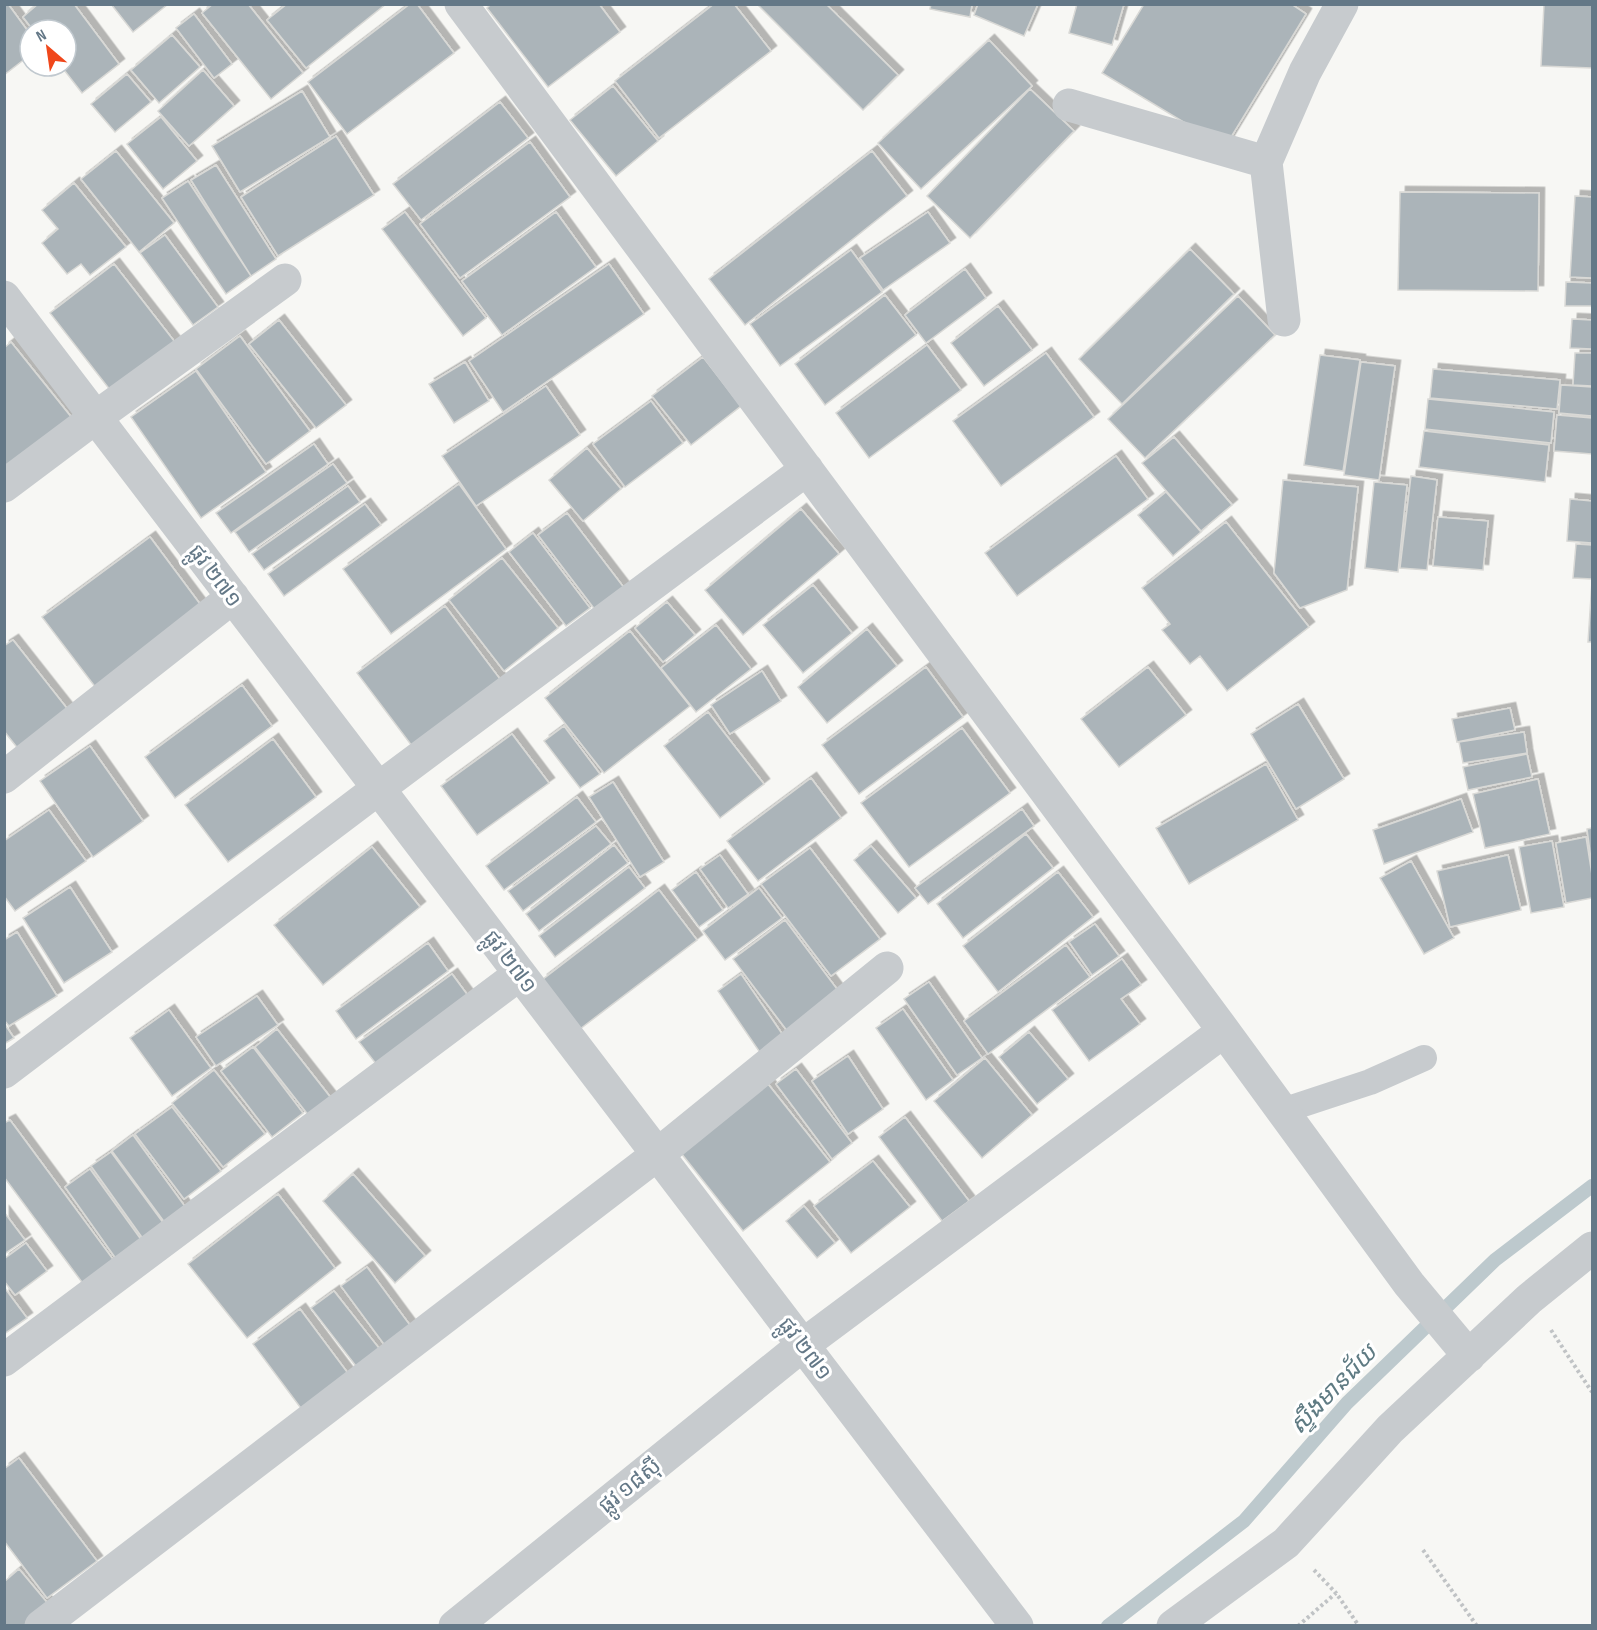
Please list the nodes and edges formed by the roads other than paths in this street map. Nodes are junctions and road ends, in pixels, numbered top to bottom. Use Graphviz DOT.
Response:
graph roads {
  1 [pos="461,4"];
  2 [pos="1342,4"];
  3 [pos="1069,105"];
  4 [pos="1266,162"];
  5 [pos="285,280"];
  6 [pos="4,297"];
  7 [pos="1284,320"];
  8 [pos="96,417"];
  9 [pos="807,469"];
  10 [pos="4,486"];
  11 [pos="233,597"];
  12 [pos="4,777"];
  13 [pos="379,788"];
  14 [pos="887,968"];
  15 [pos="520,974"];
  16 [pos="1224,1031"];
  17 [pos="1424,1058"];
  18 [pos="4,1072"];
  19 [pos="1282,1111"];
  20 [pos="658,1154"];
  21 [pos="1593,1248"];
  22 [pos="803,1345"];
  23 [pos="1460,1345"];
  24 [pos="4,1360"];
  25 [pos="42,1626"];
  26 [pos="455,1626"];
  27 [pos="1017,1626"];
  28 [pos="1173,1626"];
  1 -- 9 [label="street"];
  2 -- 4 [label="street"];
  3 -- 4 [label="street"];
  4 -- 7 [label="street"];
  5 -- 8 [label="street"];
  6 -- 8 [label="street, ផ្លូវ ២៧១"];
  8 -- 10 [label="street"];
  8 -- 11 [label="street, ផ្លូវ ២៧១"];
  9 -- 13 [label="street"];
  9 -- 16 [label="street"];
  11 -- 12 [label="street"];
  11 -- 13 [label="street, ផ្លូវ ២៧១"];
  13 -- 15 [label="street, ផ្លូវ ២៧១"];
  13 -- 18 [label="street"];
  14 -- 20 [label="street"];
  15 -- 20 [label="street, ផ្លូវ ២៧១"];
  15 -- 24 [label="street"];
  16 -- 19 [label="street"];
  16 -- 22 [label="street, ផ្លូវ ១៨ស៊ី"];
  17 -- 19 [label="lane"];
  19 -- 23 [label="street"];
  20 -- 22 [label="street, ផ្លូវ ២៧១"];
  20 -- 25 [label="street"];
  21 -- 23 [label="street"];
  22 -- 26 [label="street, ផ្លូវ ១៨ស៊ី"];
  22 -- 27 [label="street, ផ្លូវ ២៧១"];
  23 -- 28 [label="street"];
}
